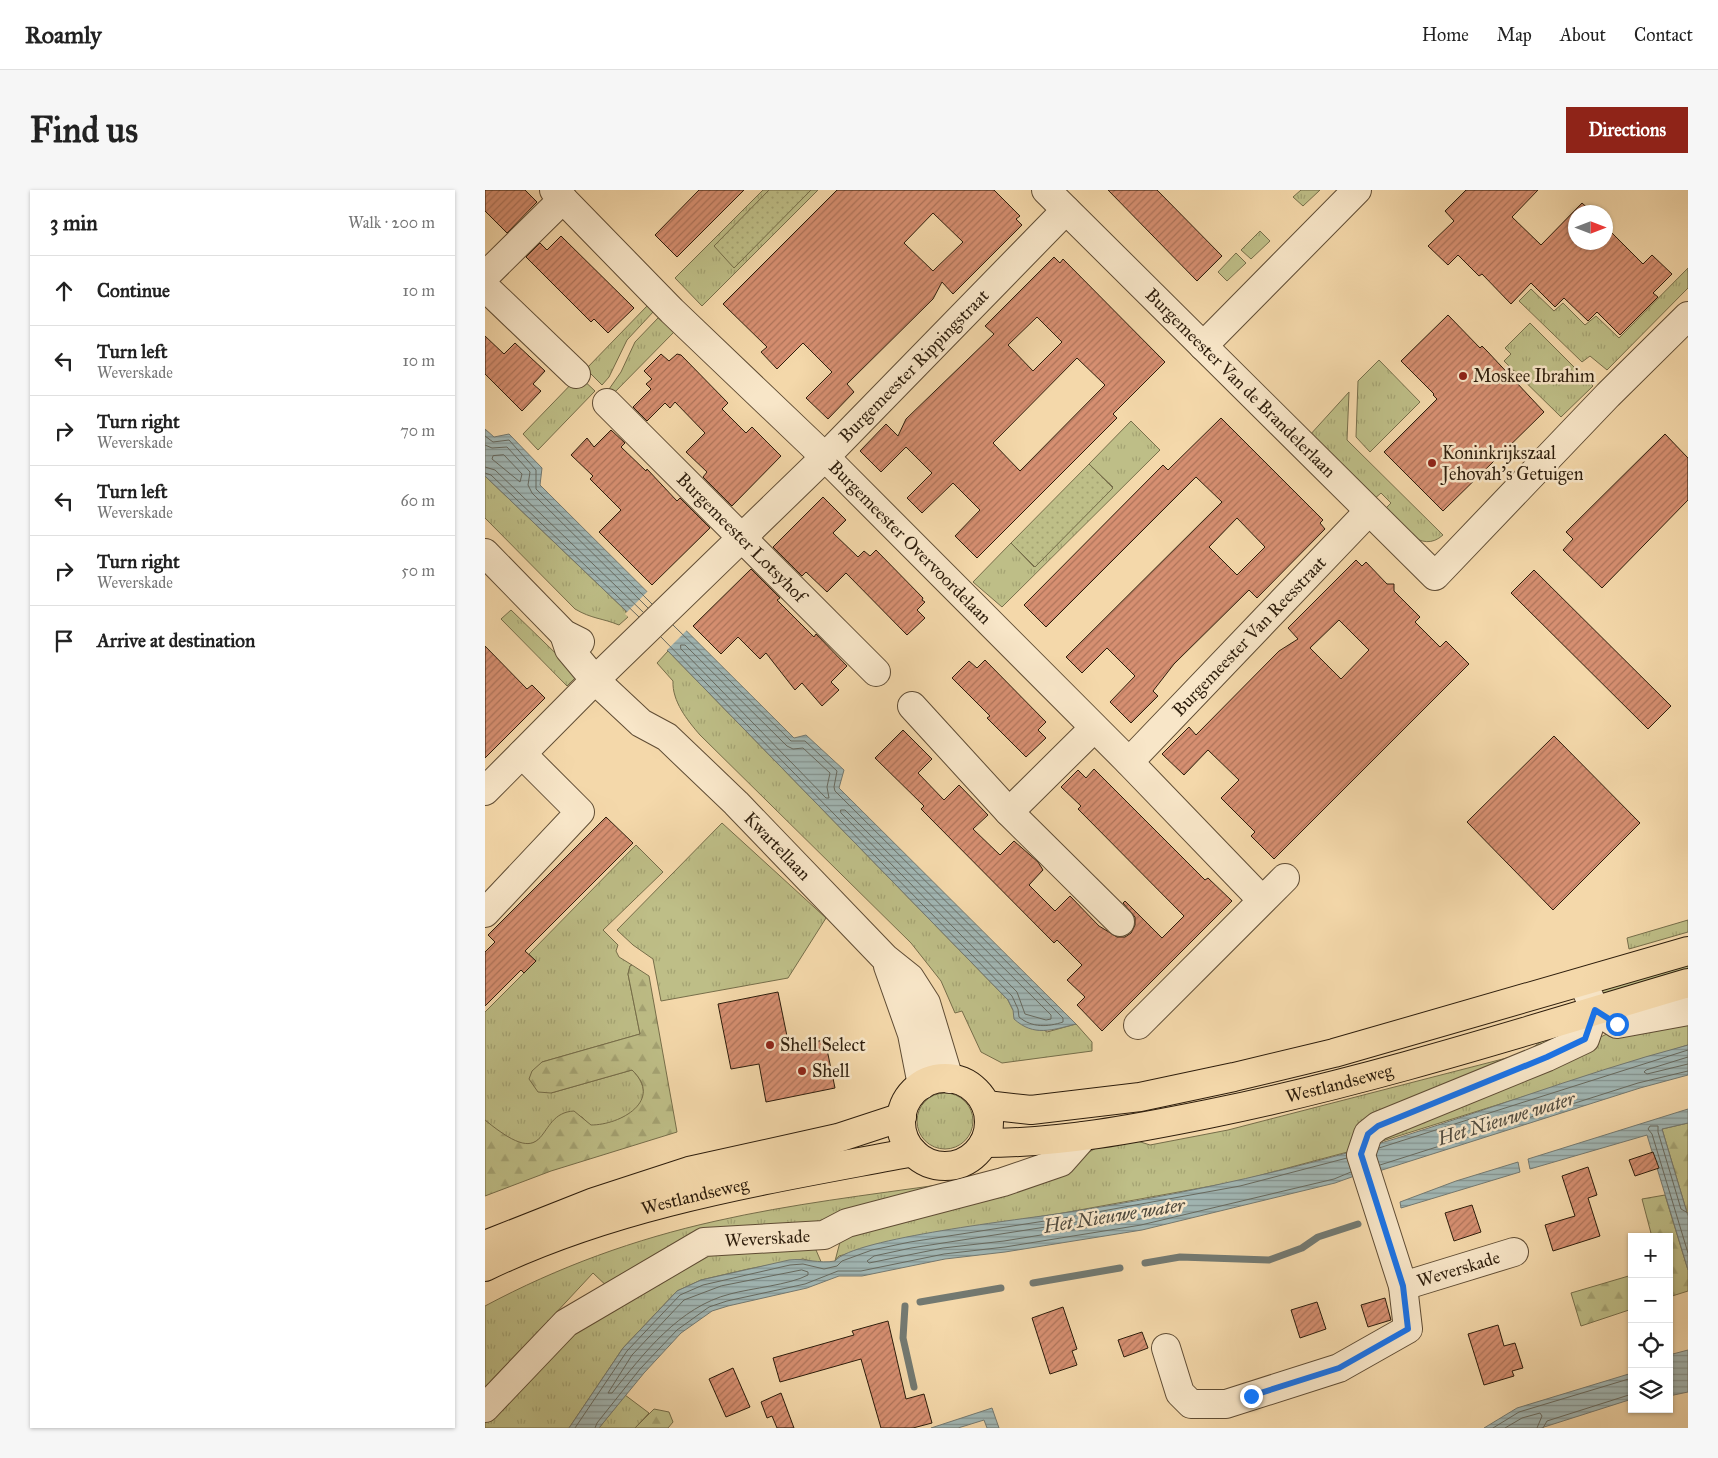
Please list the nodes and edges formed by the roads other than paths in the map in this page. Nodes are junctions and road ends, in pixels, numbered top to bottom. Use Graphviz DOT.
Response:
graph roads {
  1 [pos="1046,190"];
  2 [pos="1357,190"];
  3 [pos="558,195"];
  4 [pos="1066,210"];
  5 [pos="485,276"];
  6 [pos="485,287"];
  7 [pos="1688,316"];
  8 [pos="1203,346"];
  9 [pos="576,374"];
  10 [pos="607,403"];
  11 [pos="825,457"];
  12 [pos="1369,511"];
  13 [pos="741,539"];
  14 [pos="485,553"];
  15 [pos="876,672"];
  16 [pos="602,674"];
  17 [pos="912,706"];
  18 [pos="1094,728"];
  19 [pos="522,754"];
  20 [pos="1129,762"];
  21 [pos="485,792"];
  22 [pos="1009,812"];
  23 [pos="1285,878"];
  24 [pos="1262,900"];
  25 [pos="485,913"];
  26 [pos="1120,922"];
  27 [pos="1688,951"];
  28 [pos="885,958"];
  29 [pos="1583,982"];
  30 [pos="1688,983"];
  31 [pos="1595,1010"];
  32 [pos="1688,1011"];
  33 [pos="1138,1025"];
  34 [pos="949,1079"];
  35 [pos="922,1085"];
  36 [pos="986,1105"];
  37 [pos="902,1117"];
  38 [pos="1084,1136"];
  39 [pos="984,1143"];
  40 [pos="913,1152"];
  41 [pos="485,1245"];
  42 [pos="1514,1252"];
  43 [pos="485,1267"];
  44 [pos="1403,1286"];
  45 [pos="1166,1348"];
  46 [pos="485,1408"];
  1 -- 4 [label="street, Burgemeester Van de Brandelerlaan"];
  2 -- 8 [label="street"];
  3 -- 5 [label="street"];
  3 -- 11 [label="street, Burgemeester Overvoordelaan"];
  4 -- 8 [label="street, Burgemeester Van de Brandelerlaan"];
  4 -- 11 [label="street, Burgemeester Rippingstraat"];
  6 -- 9 [label="street"];
  7 -- 12 [label="street, Burgemeester Van de Brandelerlaan"];
  8 -- 12 [label="street, Burgemeester Van de Brandelerlaan"];
  10 -- 13 [label="street, Burgemeester Lotsyhof"];
  11 -- 13 [label="street, Burgemeester Rippingstraat"];
  11 -- 18 [label="street, Burgemeester Overvoordelaan"];
  12 -- 20 [label="street, Burgemeester Van Reesstraat"];
  13 -- 15 [label="street, Burgemeester Lotsyhof"];
  13 -- 16 [label="street, Burgemeester Rippingstraat"];
  14 -- 16 [label="street, Kwartellaan"];
  16 -- 19 [label="street, Burgemeester Rippingstraat"];
  16 -- 28 [label="street, Kwartellaan"];
  17 -- 22 [label="street"];
  18 -- 20 [label="street, Burgemeester Overvoordelaan"];
  18 -- 22 [label="street"];
  19 -- 21 [label="street, Burgemeester Rippingstraat"];
  19 -- 25 [label="street"];
  20 -- 24 [label="street, Burgemeester Overvoordelaan"];
  22 -- 26 [label="street"];
  23 -- 24 [label="street"];
  24 -- 33 [label="street"];
  27 -- 29 [label="main road, Westlandseweg"];
  28 -- 34 [label="street, Kwartellaan"];
  28 -- 35 [label="street, Kwartellaan"];
  29 -- 31 [label="street"];
  29 -- 36 [label="main road, Westlandseweg"];
  30 -- 31 [label="main road, Westlandseweg"];
  31 -- 32 [label="street"];
  31 -- 38 [label="main road, Westlandseweg"];
  31 -- 44 [label="street, Weverskade"];
  34 -- 35 [label="main road"];
  34 -- 36 [label="main road"];
  35 -- 37 [label="main road"];
  36 -- 39 [label="main road"];
  37 -- 40 [label="main road"];
  37 -- 41 [label="main road, Westlandseweg"];
  38 -- 39 [label="main road, Westlandseweg"];
  38 -- 46 [label="street, Weverskade"];
  39 -- 40 [label="main road"];
  40 -- 43 [label="main road, Westlandseweg"];
  42 -- 44 [label="street, Weverskade"];
  44 -- 45 [label="street, Weverskade"];
}
